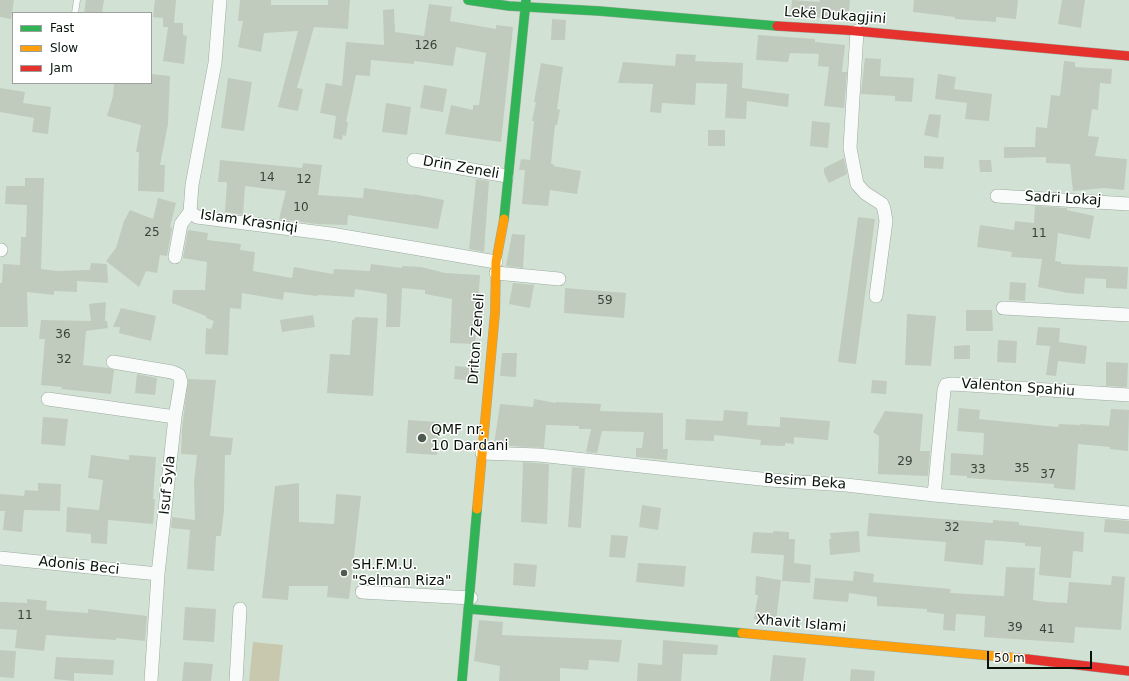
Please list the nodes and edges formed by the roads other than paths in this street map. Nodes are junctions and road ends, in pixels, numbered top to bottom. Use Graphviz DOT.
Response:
graph roads {
  1 [pos="76,0"];
  2 [pos="220,0"];
  3 [pos="468,0"];
  4 [pos="526,3"];
  5 [pos="75,12"];
  6 [pos="857,31"];
  7 [pos="1129,56"];
  8 [pos="414,160"];
  9 [pos="507,176"];
  10 [pos="997,196"];
  11 [pos="1129,204"];
  12 [pos="190,212"];
  13 [pos="175,257"];
  14 [pos="496,268"];
  15 [pos="559,279"];
  16 [pos="876,296"];
  17 [pos="1003,308"];
  18 [pos="1129,315"];
  19 [pos="113,362"];
  20 [pos="1129,395"];
  21 [pos="48,399"];
  22 [pos="175,417"];
  23 [pos="482,453"];
  24 [pos="934,495"];
  25 [pos="1129,512"];
  26 [pos="0,558"];
  27 [pos="158,574"];
  28 [pos="362,592"];
  29 [pos="470,603"];
  30 [pos="240,609"];
  31 [pos="1129,671"];
  32 [pos="151,681"];
  33 [pos="236,681"];
  34 [pos="462,681"];
  1 -- 5 [label="lane"];
  2 -- 12 [label="street, Islam Krasniqi"];
  3 -- 4 [label="street, Lekë Dukagjini"];
  4 -- 6 [label="street, Lekë Dukagjini"];
  4 -- 9 [label="street, Driton Zeneli"];
  6 -- 7 [label="street, Lekë Dukagjini"];
  6 -- 16 [label="street"];
  8 -- 9 [label="street, Drin Zeneli"];
  9 -- 14 [label="street, Driton Zeneli"];
  10 -- 11 [label="street, Sadri Lokaj"];
  12 -- 13 [label="street"];
  12 -- 14 [label="street, Islam Krasniqi"];
  14 -- 15 [label="street"];
  14 -- 23 [label="street, Driton Zeneli"];
  17 -- 18 [label="street"];
  19 -- 22 [label="street, Isuf Syla"];
  20 -- 24 [label="street, Valenton Spahiu"];
  21 -- 22 [label="street"];
  22 -- 27 [label="street, Isuf Syla"];
  23 -- 24 [label="street, Besim Beka"];
  23 -- 29 [label="street, Driton Zeneli"];
  24 -- 25 [label="street, Besim Beka"];
  26 -- 27 [label="street, Adonis Beci"];
  27 -- 32 [label="street, Isuf Syla"];
  28 -- 29 [label="street"];
  29 -- 31 [label="street, Xhavit Islami"];
  29 -- 34 [label="street, Driton Zeneli"];
  30 -- 33 [label="street"];
}
